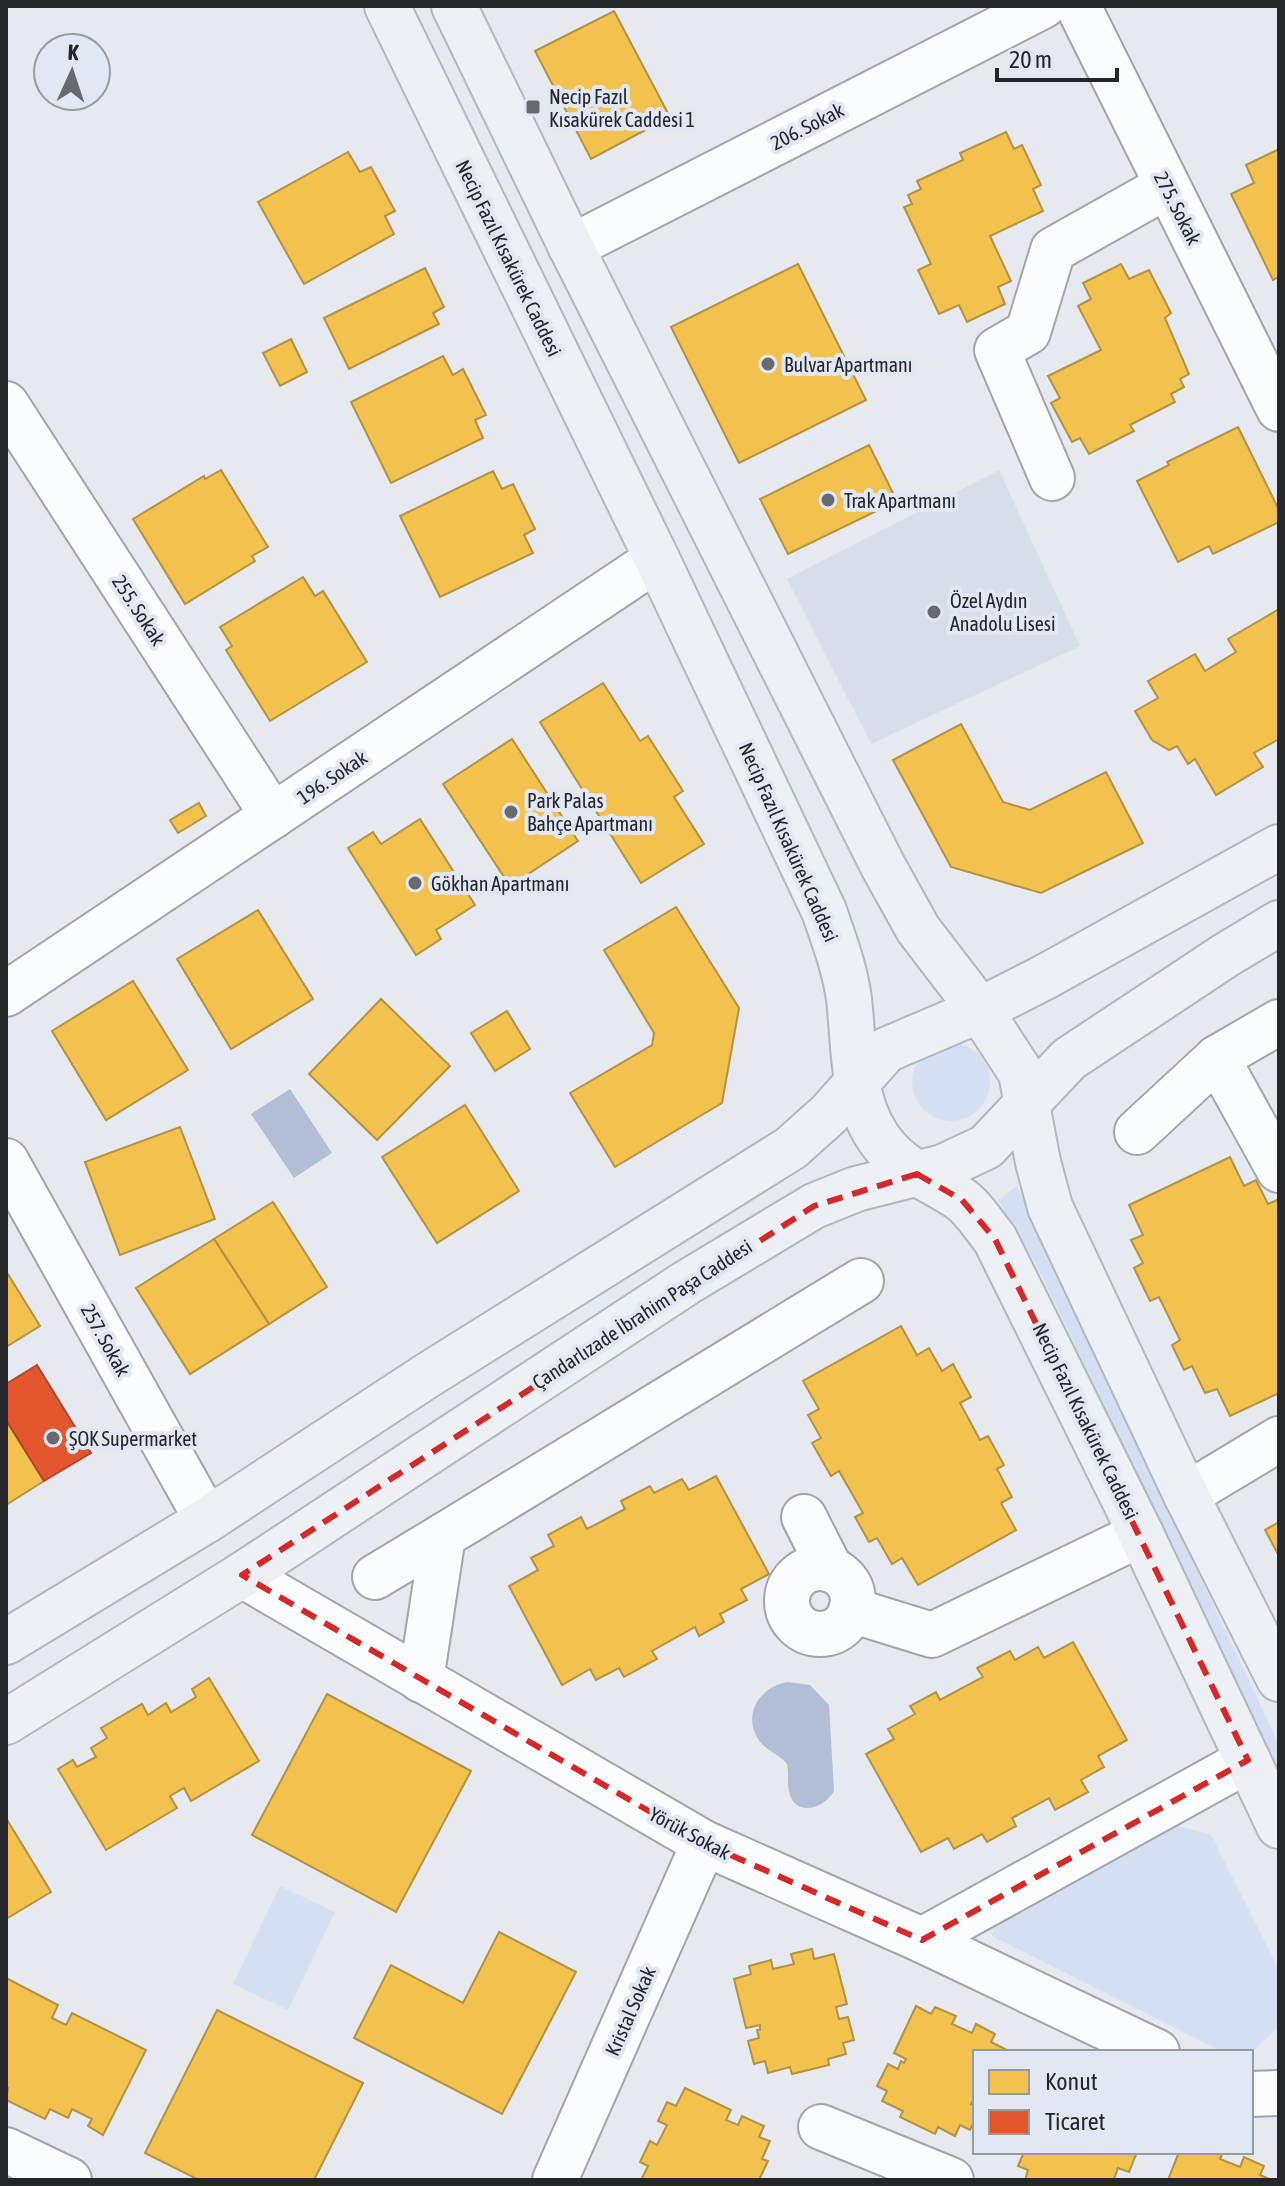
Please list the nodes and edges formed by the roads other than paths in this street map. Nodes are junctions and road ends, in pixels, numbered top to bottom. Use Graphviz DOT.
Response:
graph roads {
  1 [pos="387,6"];
  2 [pos="454,6"];
  3 [pos="1043,6"];
  4 [pos="1078,6"];
  5 [pos="1167,186"];
  6 [pos="571,247"];
  7 [pos="1279,409"];
  8 [pos="11,422"];
  9 [pos="1052,478"];
  10 [pos="657,559"];
  11 [pos="273,816"];
  12 [pos="1279,847"];
  13 [pos="1279,923"];
  14 [pos="6,994"];
  15 [pos="980,1010"];
  16 [pos="1279,1022"];
  17 [pos="1217,1058"];
  18 [pos="857,1084"];
  19 [pos="1027,1104"];
  20 [pos="1137,1132"];
  21 [pos="6,1161"];
  22 [pos="1279,1170"];
  23 [pos="917,1174"];
  24 [pos="861,1281"];
  25 [pos="1279,1439"];
  26 [pos="1186,1495"];
  27 [pos="804,1517"];
  28 [pos="207,1520"];
  29 [pos="1141,1534"];
  30 [pos="443,1536"];
  31 [pos="831,1570"];
  32 [pos="242,1575"];
  33 [pos="375,1577"];
  34 [pos="851,1610"];
  35 [pos="6,1642"];
  36 [pos="1279,1679"];
  37 [pos="421,1680"];
  38 [pos="6,1722"];
  39 [pos="1248,1760"];
  40 [pos="1279,1826"];
  41 [pos="704,1843"];
  42 [pos="922,1940"];
  43 [pos="1153,2050"];
  44 [pos="1279,2093"];
  45 [pos="1253,2094"];
  46 [pos="821,2127"];
  47 [pos="6,2150"];
  48 [pos="69,2180"];
  49 [pos="555,2180"];
  50 [pos="951,2180"];
  1 -- 10 [label="main road, Necip Fazıl Kısakürek Caddesi"];
  2 -- 6 [label="main road"];
  3 -- 6 [label="street, 206. Sokak"];
  4 -- 5 [label="street, 275. Sokak"];
  5 -- 7 [label="street, 275. Sokak"];
  5 -- 9 [label="street"];
  6 -- 15 [label="main road"];
  8 -- 11 [label="street, 255. Sokak"];
  10 -- 11 [label="street, 196. Sokak"];
  10 -- 18 [label="main road, Necip Fazıl Kısakürek Caddesi"];
  11 -- 14 [label="street, 196. Sokak"];
  12 -- 15 [label="main road"];
  13 -- 19 [label="main road, Çandarlızade İbrahim Paşa Caddesi"];
  15 -- 18 [label="main road"];
  15 -- 19 [label="main road"];
  16 -- 17 [label="street"];
  17 -- 20 [label="street"];
  17 -- 22 [label="street"];
  18 -- 23 [label="main road, Necip Fazıl Kısakürek Caddesi"];
  18 -- 28 [label="main road"];
  19 -- 23 [label="main road, Çandarlızade İbrahim Paşa Caddesi"];
  19 -- 26 [label="main road"];
  21 -- 28 [label="street, 257. Sokak"];
  23 -- 29 [label="main road, Necip Fazıl Kısakürek Caddesi"];
  23 -- 32 [label="main road, Çandarlızade İbrahim Paşa Caddesi"];
  24 -- 30 [label="street"];
  25 -- 26 [label="street"];
  26 -- 36 [label="main road"];
  27 -- 31 [label="street"];
  28 -- 35 [label="main road"];
  29 -- 34 [label="street"];
  29 -- 39 [label="main road, Necip Fazıl Kısakürek Caddesi"];
  30 -- 33 [label="street"];
  30 -- 37 [label="street"];
  31 -- 34 [label="street"];
  31 -- 34 [label="street"];
  32 -- 37 [label="street, Yörük Sokak"];
  32 -- 38 [label="main road, Çandarlızade İbrahim Paşa Caddesi"];
  37 -- 41 [label="street, Yörük Sokak"];
  39 -- 40 [label="main road, Necip Fazıl Kısakürek Caddesi"];
  39 -- 42 [label="street"];
  41 -- 42 [label="street, Yörük Sokak"];
  41 -- 49 [label="street, Kristal Sokak"];
  42 -- 43 [label="street, Yörük Sokak"];
  44 -- 45 [label="street"];
  46 -- 50 [label="street"];
  47 -- 48 [label="street"];
}
